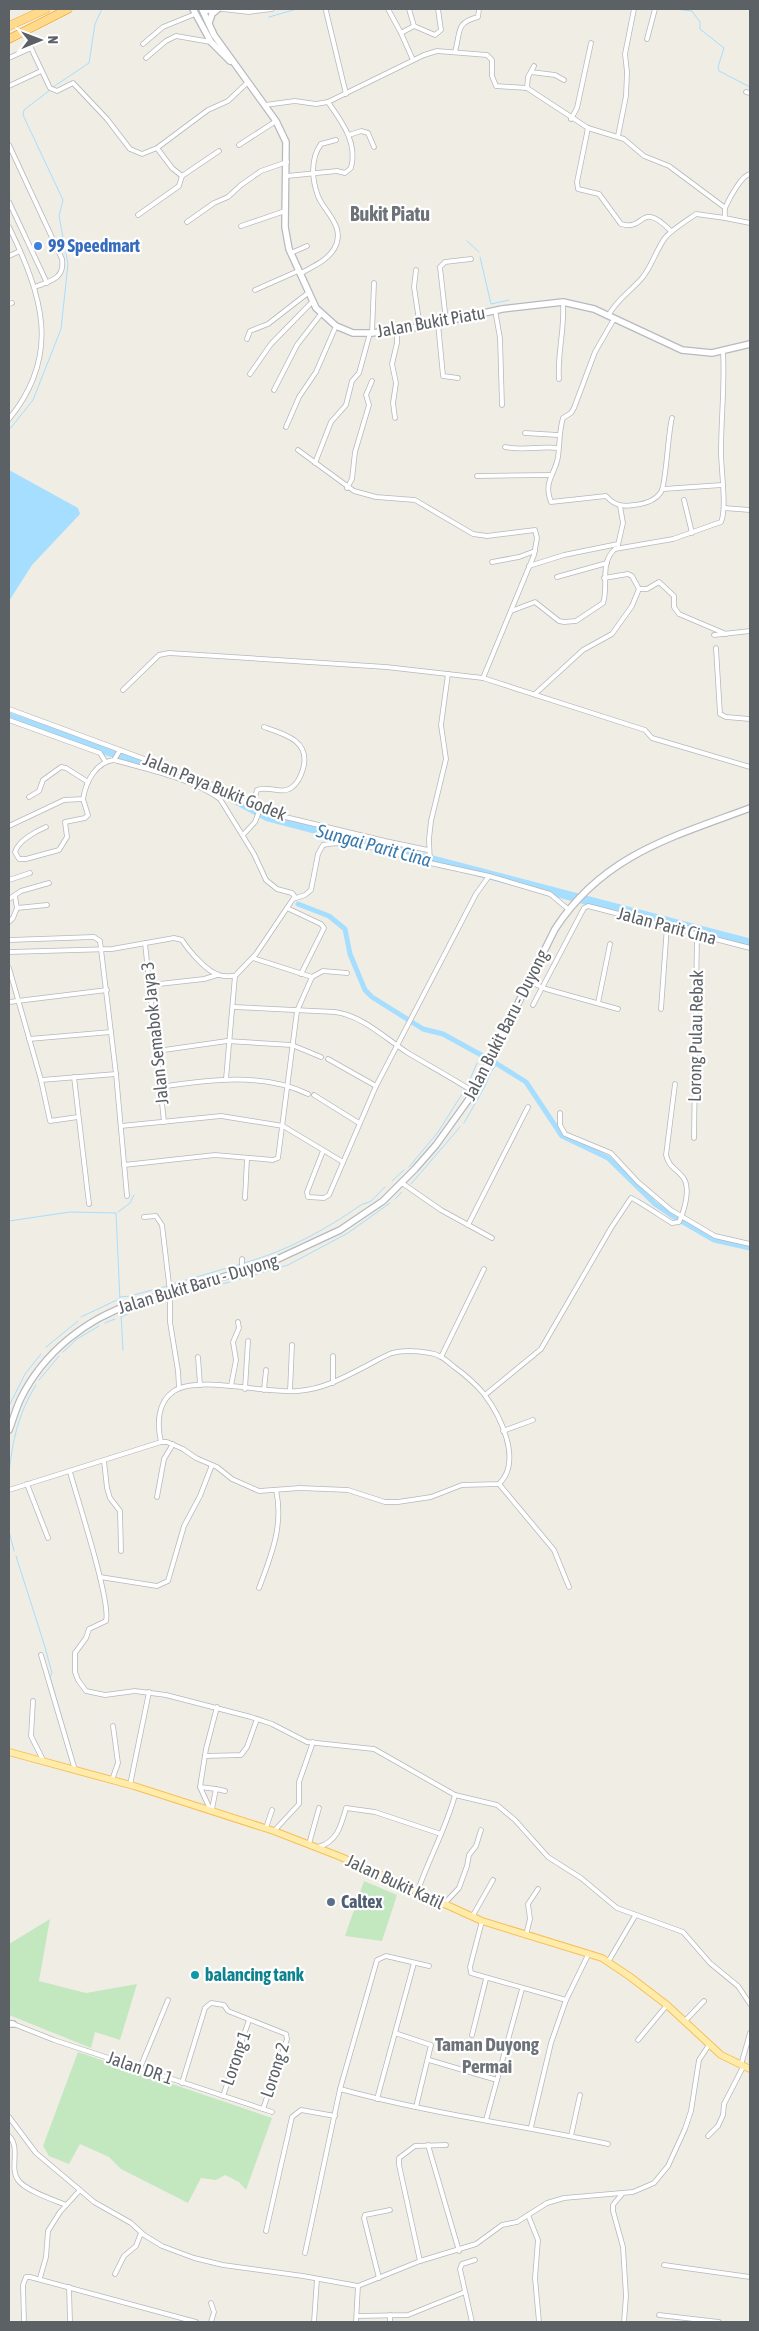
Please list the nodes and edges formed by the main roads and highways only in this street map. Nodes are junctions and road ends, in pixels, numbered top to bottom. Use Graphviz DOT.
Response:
graph roads {
  1 [pos="46,9"];
  2 [pos="68,9"];
  3 [pos="218,9"];
  4 [pos="198,11"];
  5 [pos="9,26"];
  6 [pos="209,26"];
  7 [pos="9,39"];
  8 [pos="234,63"];
  9 [pos="750,344"];
  10 [pos="750,808"];
  11 [pos="9,1430"];
  12 [pos="9,1751"];
  13 [pos="20,1756"];
  14 [pos="9,1758"];
  15 [pos="750,2069"];
  1 -- 5 [label="highway"];
  2 -- 7 [label="highway"];
  3 -- 6 [label="main road"];
  4 -- 6 [label="main road, Jalan Bukit Piatu"];
  4 -- 8 [label="main road, Jalan Bukit Piatu"];
  6 -- 8 [label="main road, Jalan Bukit Piatu"];
  8 -- 9 [label="main road, Jalan Bukit Piatu"];
  10 -- 11 [label="main road, Jalan Bukit Baru - Duyong"];
  12 -- 13 [label="main road"];
  13 -- 14 [label="main road"];
  13 -- 15 [label="main road, Jalan Bukit Katil"];
}
